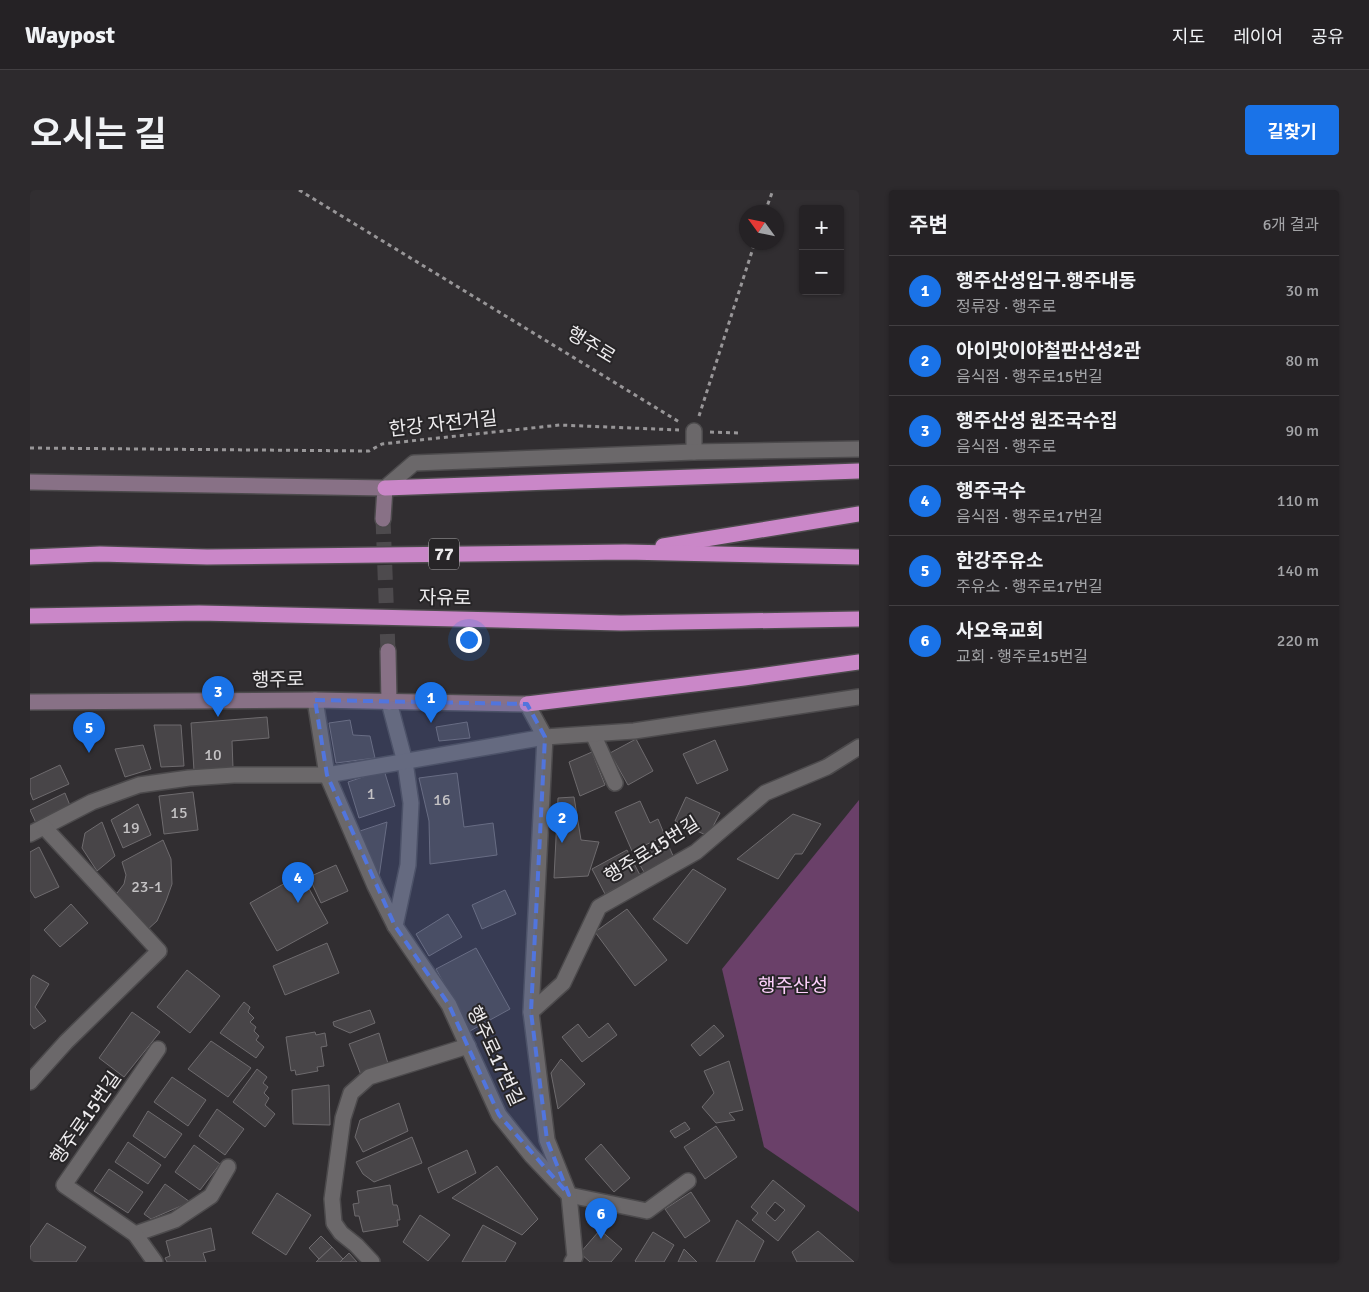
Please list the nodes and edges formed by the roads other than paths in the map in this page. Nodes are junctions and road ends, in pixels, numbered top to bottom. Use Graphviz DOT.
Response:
graph roads {
  1 [pos="694,431"];
  2 [pos="859,449"];
  3 [pos="694,452"];
  4 [pos="859,471"];
  5 [pos="30,482"];
  6 [pos="385,488"];
  7 [pos="859,514"];
  8 [pos="383,519"];
  9 [pos="625,552"];
  10 [pos="30,557"];
  11 [pos="859,557"];
  12 [pos="30,616"];
  13 [pos="859,618"];
  14 [pos="388,651"];
  15 [pos="859,662"];
  16 [pos="859,698"];
  17 [pos="315,700"];
  18 [pos="30,702"];
  19 [pos="389,702"];
  20 [pos="527,704"];
  21 [pos="593,734"];
  22 [pos="545,738"];
  23 [pos="859,747"];
  24 [pos="405,762"];
  25 [pos="327,774"];
  26 [pos="615,783"];
  27 [pos="44,827"];
  28 [pos="30,834"];
  29 [pos="395,926"];
  30 [pos="532,1012"];
  31 [pos="468,1046"];
  32 [pos="158,1049"];
  33 [pos="30,1082"];
  34 [pos="228,1167"];
  35 [pos="688,1181"];
  36 [pos="569,1195"];
  37 [pos="135,1234"];
  38 [pos="577,1260"];
  39 [pos="155,1262"];
  40 [pos="372,1262"];
  1 -- 3 [label="street"];
  2 -- 3 [label="street"];
  3 -- 6 [label="street"];
  4 -- 6 [label="highway"];
  5 -- 6 [label="main road"];
  6 -- 8 [label="main road"];
  7 -- 9 [label="highway"];
  9 -- 10 [label="highway, 77"];
  9 -- 11 [label="highway, 77"];
  12 -- 13 [label="highway, 자유로"];
  14 -- 19 [label="main road"];
  15 -- 20 [label="highway"];
  16 -- 21 [label="street"];
  17 -- 18 [label="main road, 행주로"];
  17 -- 19 [label="main road, 행주로"];
  17 -- 25 [label="street, 행주로17번길"];
  19 -- 20 [label="main road, 행주로"];
  19 -- 24 [label="street"];
  20 -- 22 [label="street"];
  21 -- 22 [label="street"];
  21 -- 26 [label="street"];
  22 -- 24 [label="street"];
  22 -- 30 [label="street"];
  23 -- 30 [label="street, 행주로15번길"];
  24 -- 25 [label="street"];
  24 -- 29 [label="street"];
  25 -- 27 [label="street"];
  25 -- 29 [label="street, 행주로17번길"];
  27 -- 28 [label="street"];
  27 -- 33 [label="street"];
  29 -- 31 [label="street, 행주로17번길"];
  30 -- 36 [label="street"];
  31 -- 36 [label="street, 행주로17번길"];
  31 -- 40 [label="street"];
  32 -- 37 [label="street, 행주로15번길"];
  34 -- 37 [label="street"];
  35 -- 36 [label="street"];
  36 -- 38 [label="street"];
  37 -- 39 [label="street, 행주로15번길"];
}
